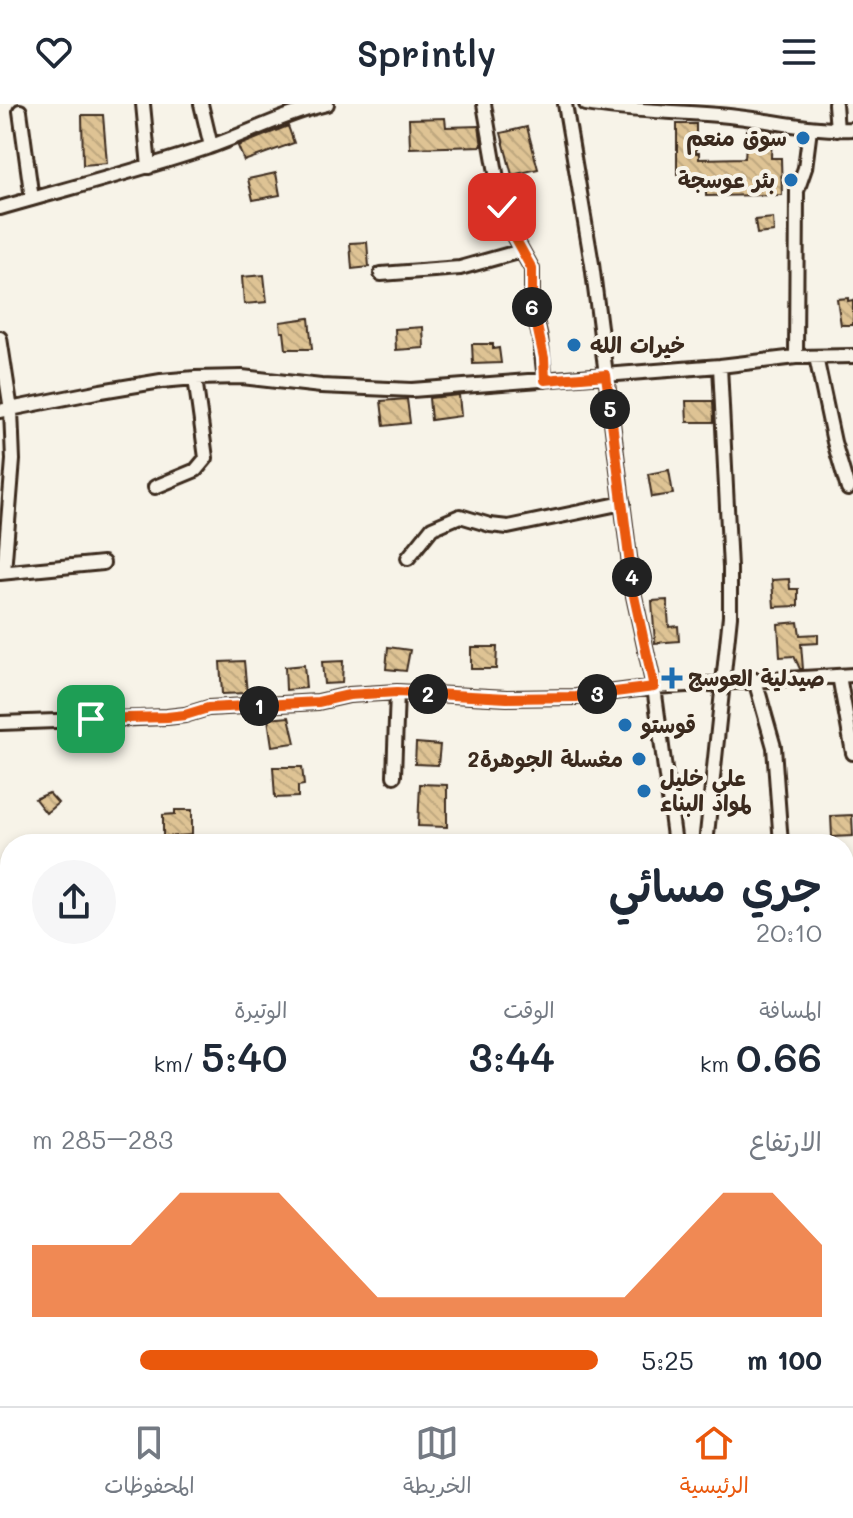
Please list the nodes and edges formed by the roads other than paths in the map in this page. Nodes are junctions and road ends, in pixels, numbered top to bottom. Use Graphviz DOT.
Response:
graph roads {
  1 [pos="143,104"];
  2 [pos="201,104"];
  3 [pos="327,104"];
  4 [pos="484,104"];
  5 [pos="565,104"];
  6 [pos="586,104"];
  7 [pos="835,104"];
  8 [pos="294,108"];
  9 [pos="20,111"];
  10 [pos="810,129"];
  11 [pos="853,129"];
  12 [pos="837,130"];
  13 [pos="211,146"];
  14 [pos="149,167"];
  15 [pos="32,199"];
  16 [pos="0,208"];
  17 [pos="521,251"];
  18 [pos="381,274"];
  19 [pos="0,338"];
  20 [pos="853,356"];
  21 [pos="796,357"];
  22 [pos="816,357"];
  23 [pos="720,366"];
  24 [pos="606,375"];
  25 [pos="195,378"];
  26 [pos="545,380"];
  27 [pos="6,410"];
  28 [pos="155,487"];
  29 [pos="848,489"];
  30 [pos="623,503"];
  31 [pos="408,558"];
  32 [pos="103,563"];
  33 [pos="2,573"];
  34 [pos="846,676"];
  35 [pos="755,680"];
  36 [pos="723,682"];
  37 [pos="654,687"];
  38 [pos="397,692"];
  39 [pos="0,723"];
  40 [pos="853,753"];
  41 [pos="394,776"];
  42 [pos="674,834"];
  43 [pos="707,834"];
  44 [pos="780,834"];
  1 -- 14 [label="street"];
  2 -- 13 [label="street"];
  3 -- 8 [label="street"];
  4 -- 17 [label="street"];
  5 -- 24 [label="street"];
  6 -- 10 [label="street"];
  7 -- 12 [label="street"];
  8 -- 13 [label="street"];
  9 -- 15 [label="street"];
  10 -- 12 [label="street"];
  10 -- 21 [label="street"];
  11 -- 12 [label="street"];
  13 -- 14 [label="street"];
  14 -- 15 [label="street"];
  15 -- 16 [label="street"];
  17 -- 18 [label="street"];
  17 -- 26 [label="street"];
  19 -- 27 [label="street"];
  20 -- 22 [label="street"];
  21 -- 22 [label="street"];
  21 -- 23 [label="street"];
  22 -- 29 [label="street"];
  23 -- 24 [label="street"];
  23 -- 36 [label="street"];
  24 -- 26 [label="street"];
  24 -- 30 [label="street"];
  25 -- 26 [label="street"];
  25 -- 27 [label="street"];
  25 -- 28 [label="street"];
  27 -- 33 [label="street"];
  30 -- 31 [label="street"];
  30 -- 37 [label="street"];
  32 -- 33 [label="street"];
  34 -- 35 [label="street"];
  34 -- 40 [label="street"];
  35 -- 36 [label="street"];
  35 -- 44 [label="street"];
  36 -- 37 [label="street"];
  36 -- 43 [label="street"];
  37 -- 38 [label="street"];
  37 -- 42 [label="street"];
  38 -- 39 [label="street"];
  38 -- 41 [label="street"];
}
